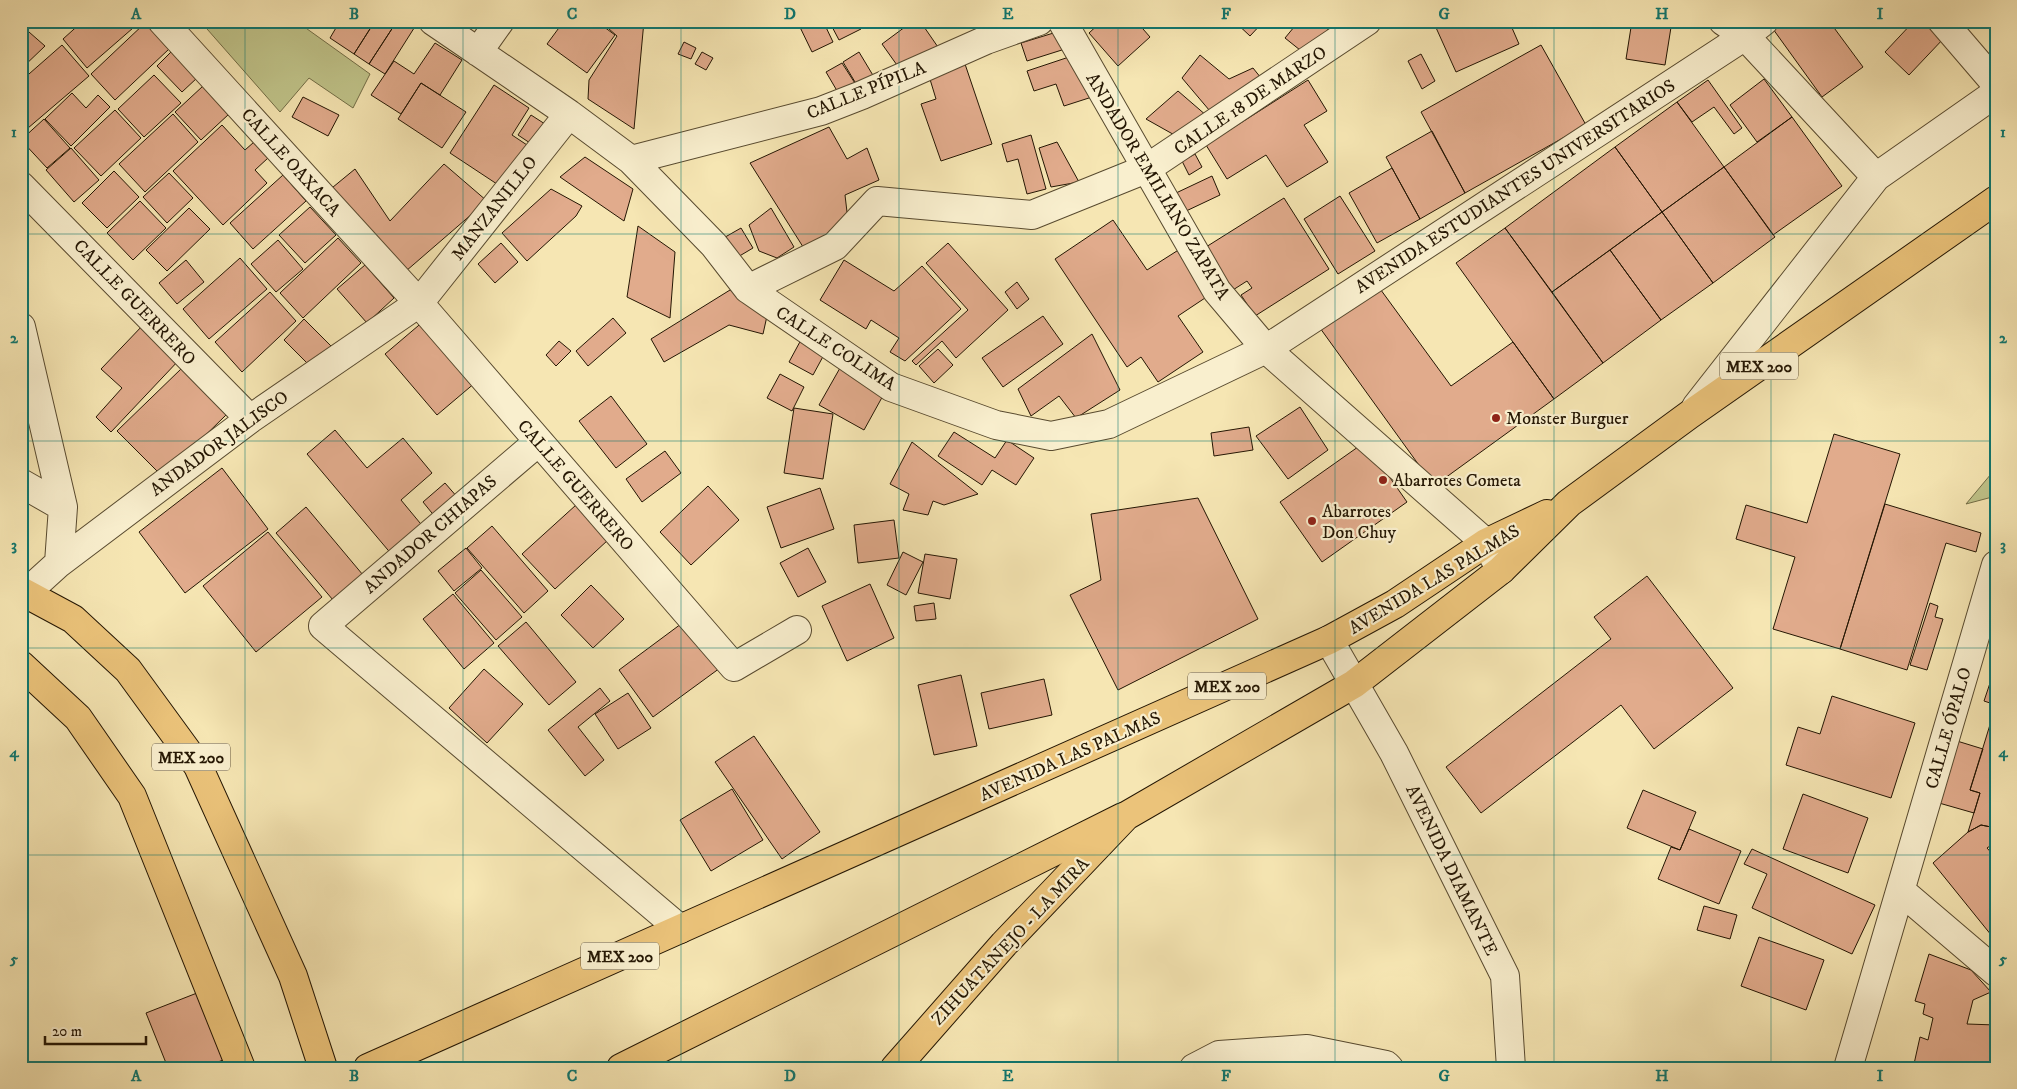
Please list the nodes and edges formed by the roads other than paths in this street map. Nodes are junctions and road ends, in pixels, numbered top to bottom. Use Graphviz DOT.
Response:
graph roads {
  1 [pos="162,21"];
  2 [pos="433,21"];
  3 [pos="500,21"];
  4 [pos="1039,21"];
  5 [pos="1062,21"];
  6 [pos="1367,21"];
  7 [pos="1942,21"];
  8 [pos="1744,26"];
  9 [pos="478,52"];
  10 [pos="1996,84"];
  11 [pos="1996,93"];
  12 [pos="568,114"];
  13 [pos="631,160"];
  14 [pos="1146,169"];
  15 [pos="1876,177"];
  16 [pos="21,186"];
  17 [pos="1996,200"];
  18 [pos="748,289"];
  19 [pos="420,303"];
  20 [pos="21,327"];
  21 [pos="1266,350"];
  22 [pos="1689,415"];
  23 [pos="250,419"];
  24 [pos="538,442"];
  25 [pos="21,483"];
  26 [pos="1569,503"];
  27 [pos="63,507"];
  28 [pos="1486,543"];
  29 [pos="58,563"];
  30 [pos="1996,565"];
  31 [pos="1502,570"];
  32 [pos="24,592"];
  33 [pos="797,630"];
  34 [pos="1329,640"];
  35 [pos="21,664"];
  36 [pos="1354,684"];
  37 [pos="1126,816"];
  38 [pos="1901,892"];
  39 [pos="680,929"];
  40 [pos="1996,972"];
  41 [pos="409,1060"];
  42 [pos="241,1068"];
  43 [pos="323,1068"];
  44 [pos="368,1068"];
  45 [pos="621,1068"];
  46 [pos="895,1068"];
  47 [pos="1194,1068"];
  48 [pos="1389,1068"];
  49 [pos="1511,1068"];
  50 [pos="1848,1068"];
  1 -- 19 [label="street, CALLE OAXACA"];
  2 -- 9 [label="street, CALLE COLIMA"];
  3 -- 9 [label="street"];
  4 -- 13 [label="street, CALLE PÍPILA"];
  5 -- 14 [label="street, ANDADOR EMILIANO ZAPATA"];
  6 -- 14 [label="street, CALLE 18 DE MARZO"];
  7 -- 10 [label="street"];
  8 -- 15 [label="street"];
  8 -- 21 [label="street, AVENIDA ESTUDIANTES UNIVERSITARIOS"];
  9 -- 12 [label="street, CALLE COLIMA"];
  11 -- 15 [label="street"];
  12 -- 13 [label="street, CALLE COLIMA"];
  12 -- 19 [label="street, MANZANILLO"];
  13 -- 18 [label="street, CALLE COLIMA"];
  14 -- 18 [label="street, CALLE 18 DE MARZO"];
  14 -- 21 [label="street, ANDADOR EMILIANO ZAPATA"];
  15 -- 22 [label="street"];
  16 -- 23 [label="street, CALLE GUERRERO"];
  17 -- 22 [label="main road, MEX 200"];
  18 -- 21 [label="street, CALLE COLIMA"];
  19 -- 23 [label="street, ANDADOR JALISCO"];
  19 -- 24 [label="street, CALLE GUERRERO"];
  20 -- 27 [label="street"];
  21 -- 28 [label="street, ANDADOR EMILIANO ZAPATA"];
  22 -- 26 [label="main road, MEX 200"];
  23 -- 29 [label="street, ANDADOR JALISCO"];
  24 -- 33 [label="street, CALLE GUERRERO"];
  24 -- 39 [label="street, ANDADOR CHIAPAS"];
  25 -- 27 [label="street"];
  26 -- 28 [label="main road, AVENIDA LAS PALMAS / MEX 200"];
  26 -- 31 [label="main road, AVENIDA LAS PALMAS / MEX 200"];
  27 -- 29 [label="street"];
  28 -- 31 [label="street, ANDADOR EMILIANO ZAPATA"];
  28 -- 34 [label="main road, AVENIDA LAS PALMAS / MEX 200"];
  29 -- 32 [label="street, ANDADOR JALISCO"];
  30 -- 38 [label="street, CALLE ÓPALO"];
  31 -- 36 [label="main road, AVENIDA LAS PALMAS / MEX 200"];
  32 -- 43 [label="main road, MEX 200"];
  34 -- 36 [label="street, AVENIDA DIAMANTE"];
  34 -- 39 [label="main road, AVENIDA LAS PALMAS / MEX 200"];
  35 -- 42 [label="main road"];
  36 -- 37 [label="main road, AVENIDA LAS PALMAS / MEX 200"];
  36 -- 49 [label="street, AVENIDA DIAMANTE"];
  37 -- 45 [label="main road, AVENIDA LAS PALMAS"];
  37 -- 46 [label="main road, ZIHUATANEJO - LA MIRA / MEX 200"];
  38 -- 40 [label="street"];
  38 -- 50 [label="street, CALLE ÓPALO"];
  39 -- 41 [label="main road, AVENIDA LAS PALMAS / MEX 200"];
  41 -- 44 [label="main road, AVENIDA LAS PALMAS / MEX 200"];
  47 -- 48 [label="street"];
}
